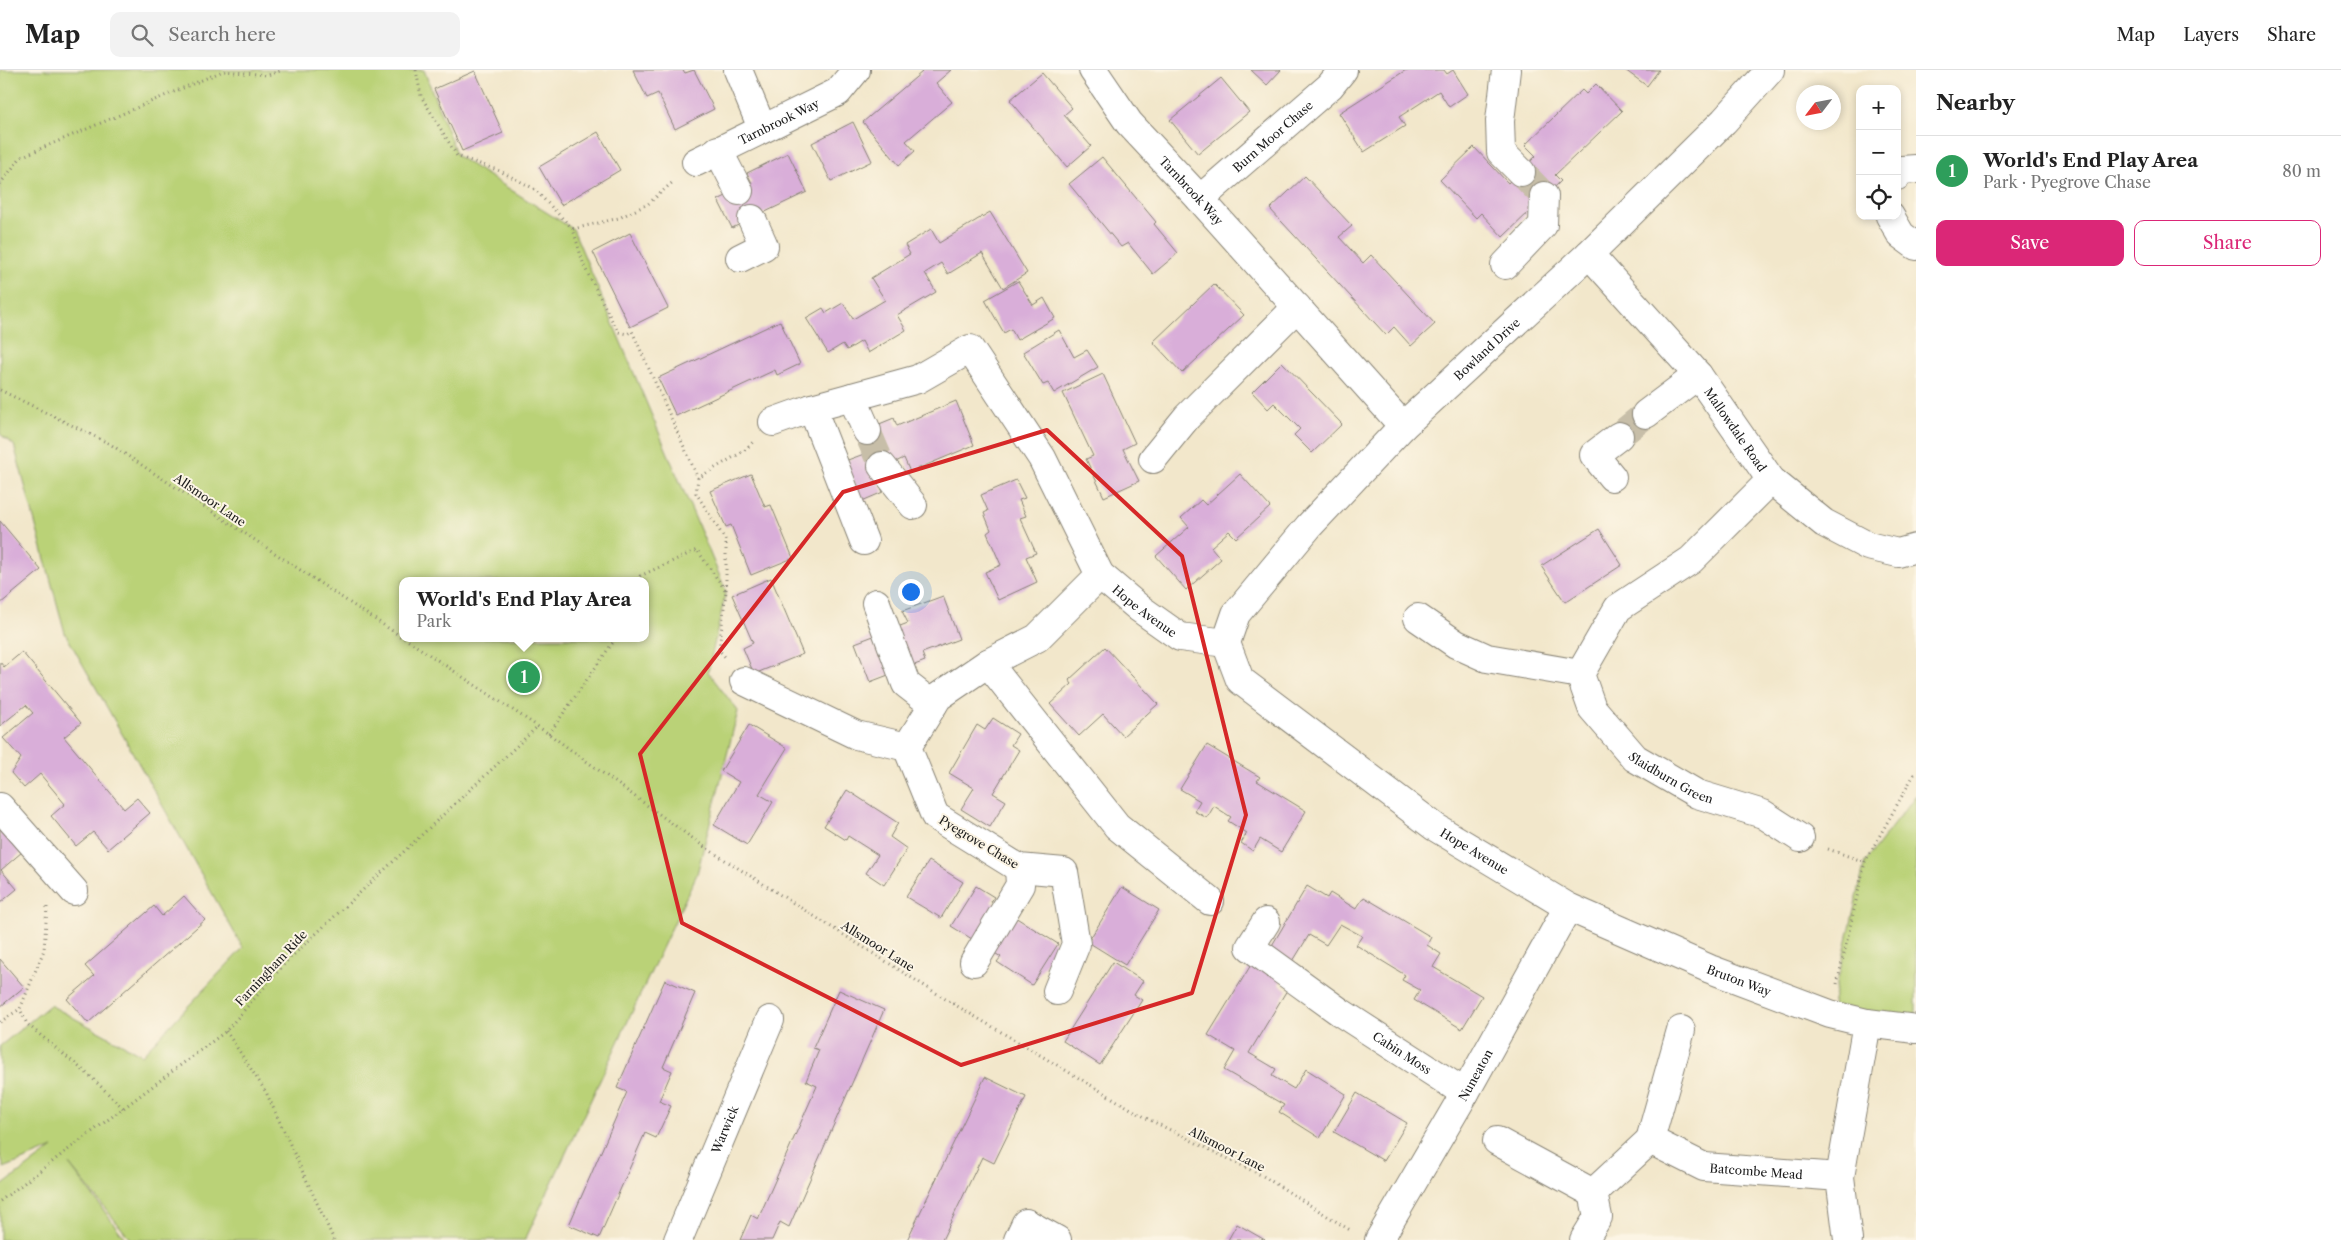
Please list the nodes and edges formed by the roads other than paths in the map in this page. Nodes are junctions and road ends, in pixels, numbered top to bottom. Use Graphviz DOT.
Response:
graph roads {
  1 [pos="738,70"];
  2 [pos="856,70"];
  3 [pos="1093,70"];
  4 [pos="1343,70"];
  5 [pos="1506,70"];
  6 [pos="1770,70"];
  7 [pos="762,128"];
  8 [pos="1916,169"];
  9 [pos="1520,172"];
  10 [pos="1898,175"];
  11 [pos="739,192"];
  12 [pos="1544,196"];
  13 [pos="1200,200"];
  14 [pos="752,219"];
  15 [pos="1892,220"];
  16 [pos="1916,246"];
  17 [pos="1589,254"];
  18 [pos="740,258"];
  19 [pos="1505,265"];
  20 [pos="1297,306"];
  21 [pos="1698,376"];
  22 [pos="852,397"];
  23 [pos="812,408"];
  24 [pos="1646,414"];
  25 [pos="773,422"];
  26 [pos="1403,426"];
  27 [pos="867,431"];
  28 [pos="1619,436"];
  29 [pos="1153,459"];
  30 [pos="882,466"];
  31 [pos="1612,477"];
  32 [pos="1771,480"];
  33 [pos="913,505"];
  34 [pos="864,541"];
  35 [pos="1916,548"];
  36 [pos="1100,575"];
  37 [pos="876,603"];
  38 [pos="1418,618"];
  39 [pos="1226,643"];
  40 [pos="988,663"];
  41 [pos="1580,674"];
  42 [pos="744,681"];
  43 [pos="933,705"];
  44 [pos="907,747"];
  45 [pos="0,807"];
  46 [pos="1800,838"];
  47 [pos="1019,868"];
  48 [pos="74,891"];
  49 [pos="1210,901"];
  50 [pos="1568,907"];
  51 [pos="1266,922"];
  52 [pos="974,962"];
  53 [pos="1057,991"];
  54 [pos="770,1020"];
  55 [pos="1867,1023"];
  56 [pos="1916,1029"];
  57 [pos="1681,1030"];
  58 [pos="1465,1093"];
  59 [pos="1650,1140"];
  60 [pos="1497,1141"];
  61 [pos="1840,1177"];
  62 [pos="1593,1194"];
  63 [pos="1367,1237"];
  64 [pos="678,1240"];
  65 [pos="1018,1240"];
  66 [pos="1057,1240"];
  67 [pos="1584,1240"];
  68 [pos="1848,1240"];
  1 -- 7 [label="street"];
  2 -- 7 [label="street, Tarnbrook Way"];
  3 -- 13 [label="street, Tarnbrook Way"];
  4 -- 13 [label="street, Burn Moor Chase"];
  5 -- 9 [label="street"];
  6 -- 17 [label="street, Bowland Drive"];
  7 -- 11 [label="street, Tarnbrook Way"];
  8 -- 10 [label="street"];
  12 -- 19 [label="street"];
  13 -- 20 [label="street, Tarnbrook Way"];
  14 -- 18 [label="street"];
  15 -- 16 [label="street"];
  17 -- 21 [label="street, Mallowdale Road"];
  17 -- 26 [label="street, Bowland Drive"];
  20 -- 26 [label="street, Tarnbrook Way"];
  20 -- 29 [label="street"];
  21 -- 24 [label="street"];
  21 -- 32 [label="street, Mallowdale Road"];
  22 -- 23 [label="street, Hope Avenue"];
  22 -- 27 [label="street"];
  22 -- 36 [label="street, Hope Avenue"];
  23 -- 25 [label="street, Hope Avenue"];
  23 -- 34 [label="street"];
  26 -- 39 [label="street, Bowland Drive"];
  28 -- 31 [label="street"];
  30 -- 33 [label="street"];
  32 -- 35 [label="street, Mallowdale Road"];
  32 -- 41 [label="street"];
  36 -- 39 [label="street, Hope Avenue"];
  36 -- 40 [label="street"];
  37 -- 43 [label="street"];
  38 -- 41 [label="street"];
  39 -- 50 [label="street, Hope Avenue"];
  40 -- 43 [label="street"];
  40 -- 49 [label="street"];
  41 -- 46 [label="street, Slaidburn Green"];
  42 -- 44 [label="street"];
  43 -- 44 [label="street"];
  44 -- 47 [label="street, Pyegrove Chase"];
  45 -- 48 [label="street"];
  47 -- 52 [label="street"];
  47 -- 53 [label="street, Pyegrove Chase"];
  50 -- 55 [label="street, Bruton Way"];
  50 -- 58 [label="street, Nuneaton"];
  51 -- 58 [label="street, Cabin Moss"];
  54 -- 64 [label="street, Warwick"];
  55 -- 56 [label="street, Bruton Way"];
  55 -- 61 [label="street"];
  57 -- 59 [label="street"];
  58 -- 63 [label="street, Nuneaton"];
  59 -- 61 [label="street, Batcombe Mead"];
  59 -- 62 [label="street"];
  60 -- 62 [label="street"];
  61 -- 68 [label="street"];
  62 -- 67 [label="street"];
  65 -- 66 [label="street"];
}
